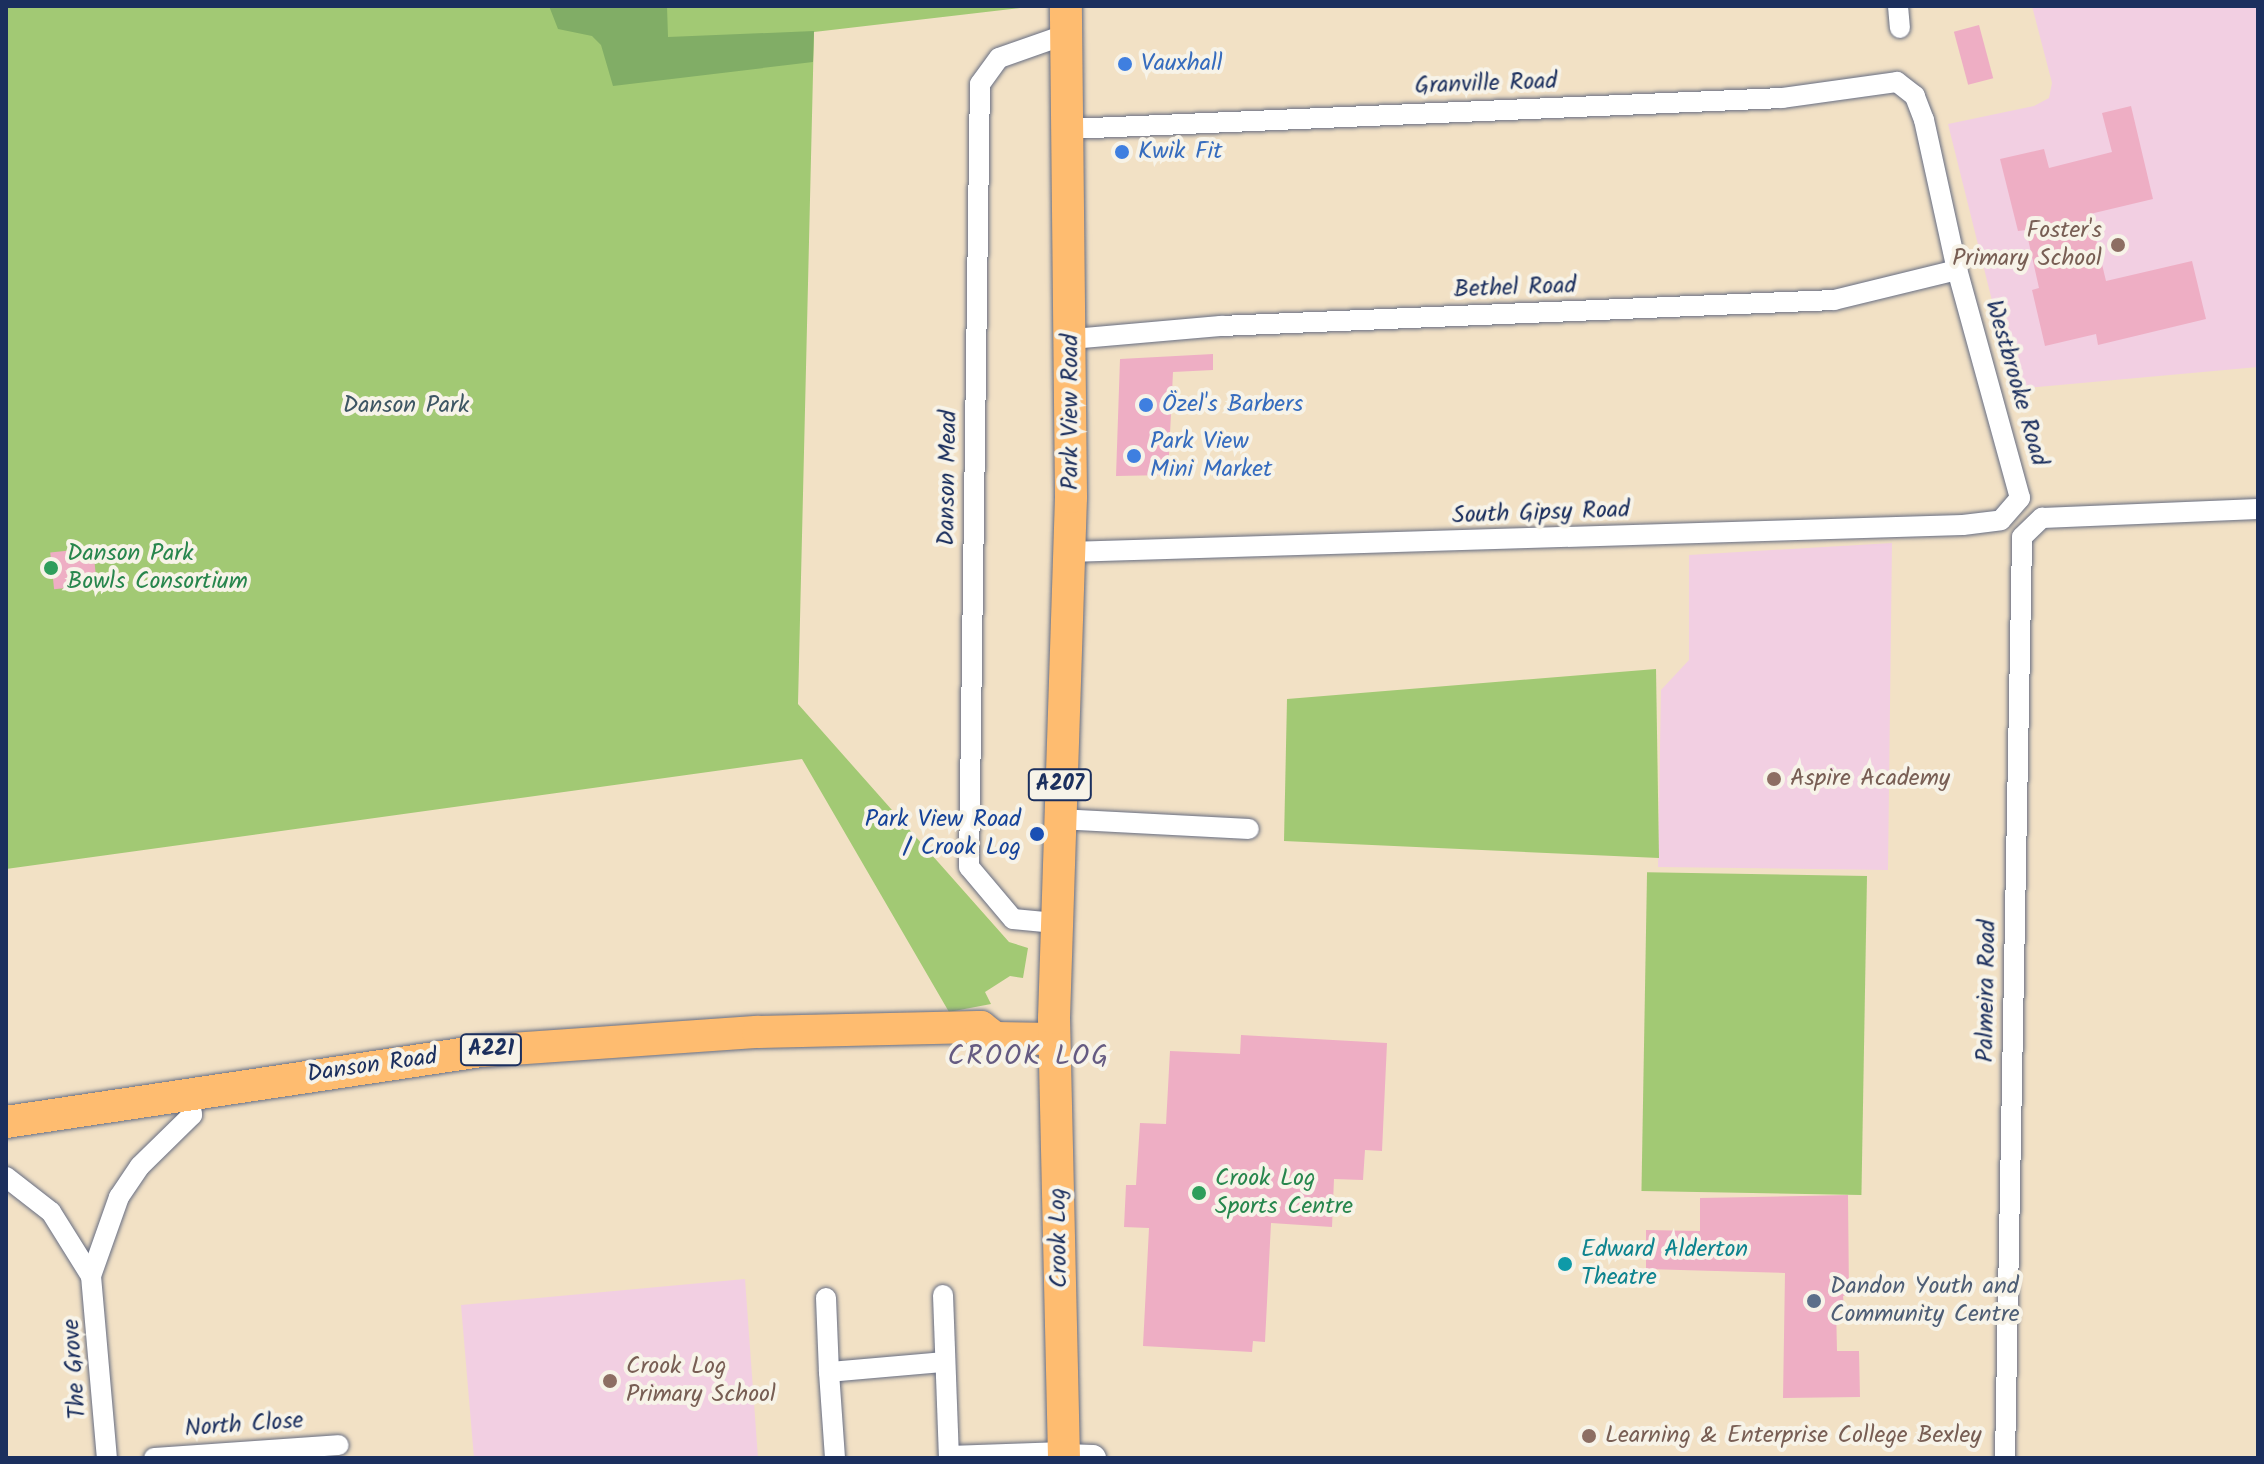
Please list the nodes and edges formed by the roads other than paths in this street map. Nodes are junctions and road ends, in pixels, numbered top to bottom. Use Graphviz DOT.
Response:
graph roads {
  1 [pos="1898,6"];
  2 [pos="1066,20"];
  3 [pos="1900,28"];
  4 [pos="1904,86"];
  5 [pos="1068,129"];
  6 [pos="1957,270"];
  7 [pos="1072,339"];
  8 [pos="2258,509"];
  9 [pos="2012,511"];
  10 [pos="1068,552"];
  11 [pos="1059,819"];
  12 [pos="1249,829"];
  13 [pos="1055,923"];
  14 [pos="1054,1028"];
  15 [pos="189,1093"];
  16 [pos="6,1122"];
  17 [pos="6,1177"];
  18 [pos="91,1276"];
  19 [pos="943,1295"];
  20 [pos="826,1298"];
  21 [pos="944,1362"];
  22 [pos="829,1372"];
  23 [pos="339,1445"];
  24 [pos="1071,1456"];
  25 [pos="949,1457"];
  26 [pos="107,1458"];
  27 [pos="154,1458"];
  28 [pos="835,1458"];
  29 [pos="2005,1458"];
  1 -- 3 [label="street"];
  2 -- 5 [label="main road, Park View Road / A207"];
  2 -- 13 [label="street, Danson Mead"];
  4 -- 5 [label="street, Granville Road"];
  4 -- 6 [label="street, Westbrooke Road"];
  5 -- 7 [label="main road, Park View Road / A207"];
  6 -- 7 [label="street, Bethel Road"];
  6 -- 9 [label="street, Westbrooke Road"];
  7 -- 10 [label="main road, Park View Road / A207"];
  8 -- 29 [label="street, Palmeira Road"];
  9 -- 10 [label="street, South Gipsy Road"];
  10 -- 11 [label="main road, Park View Road / A207"];
  11 -- 12 [label="street"];
  11 -- 13 [label="main road, Park View Road / A207"];
  13 -- 14 [label="main road, Park View Road / A207"];
  14 -- 15 [label="main road, Danson Road / A221"];
  14 -- 24 [label="main road, Crook Log / A207"];
  15 -- 16 [label="main road, Danson Road / A221"];
  15 -- 18 [label="street, The Grove"];
  17 -- 18 [label="street, The Grove"];
  18 -- 26 [label="street, The Grove"];
  19 -- 21 [label="street"];
  20 -- 22 [label="street"];
  21 -- 22 [label="street"];
  21 -- 25 [label="street"];
  22 -- 28 [label="street"];
  23 -- 27 [label="street, North Close"];
  24 -- 25 [label="street"];
}
